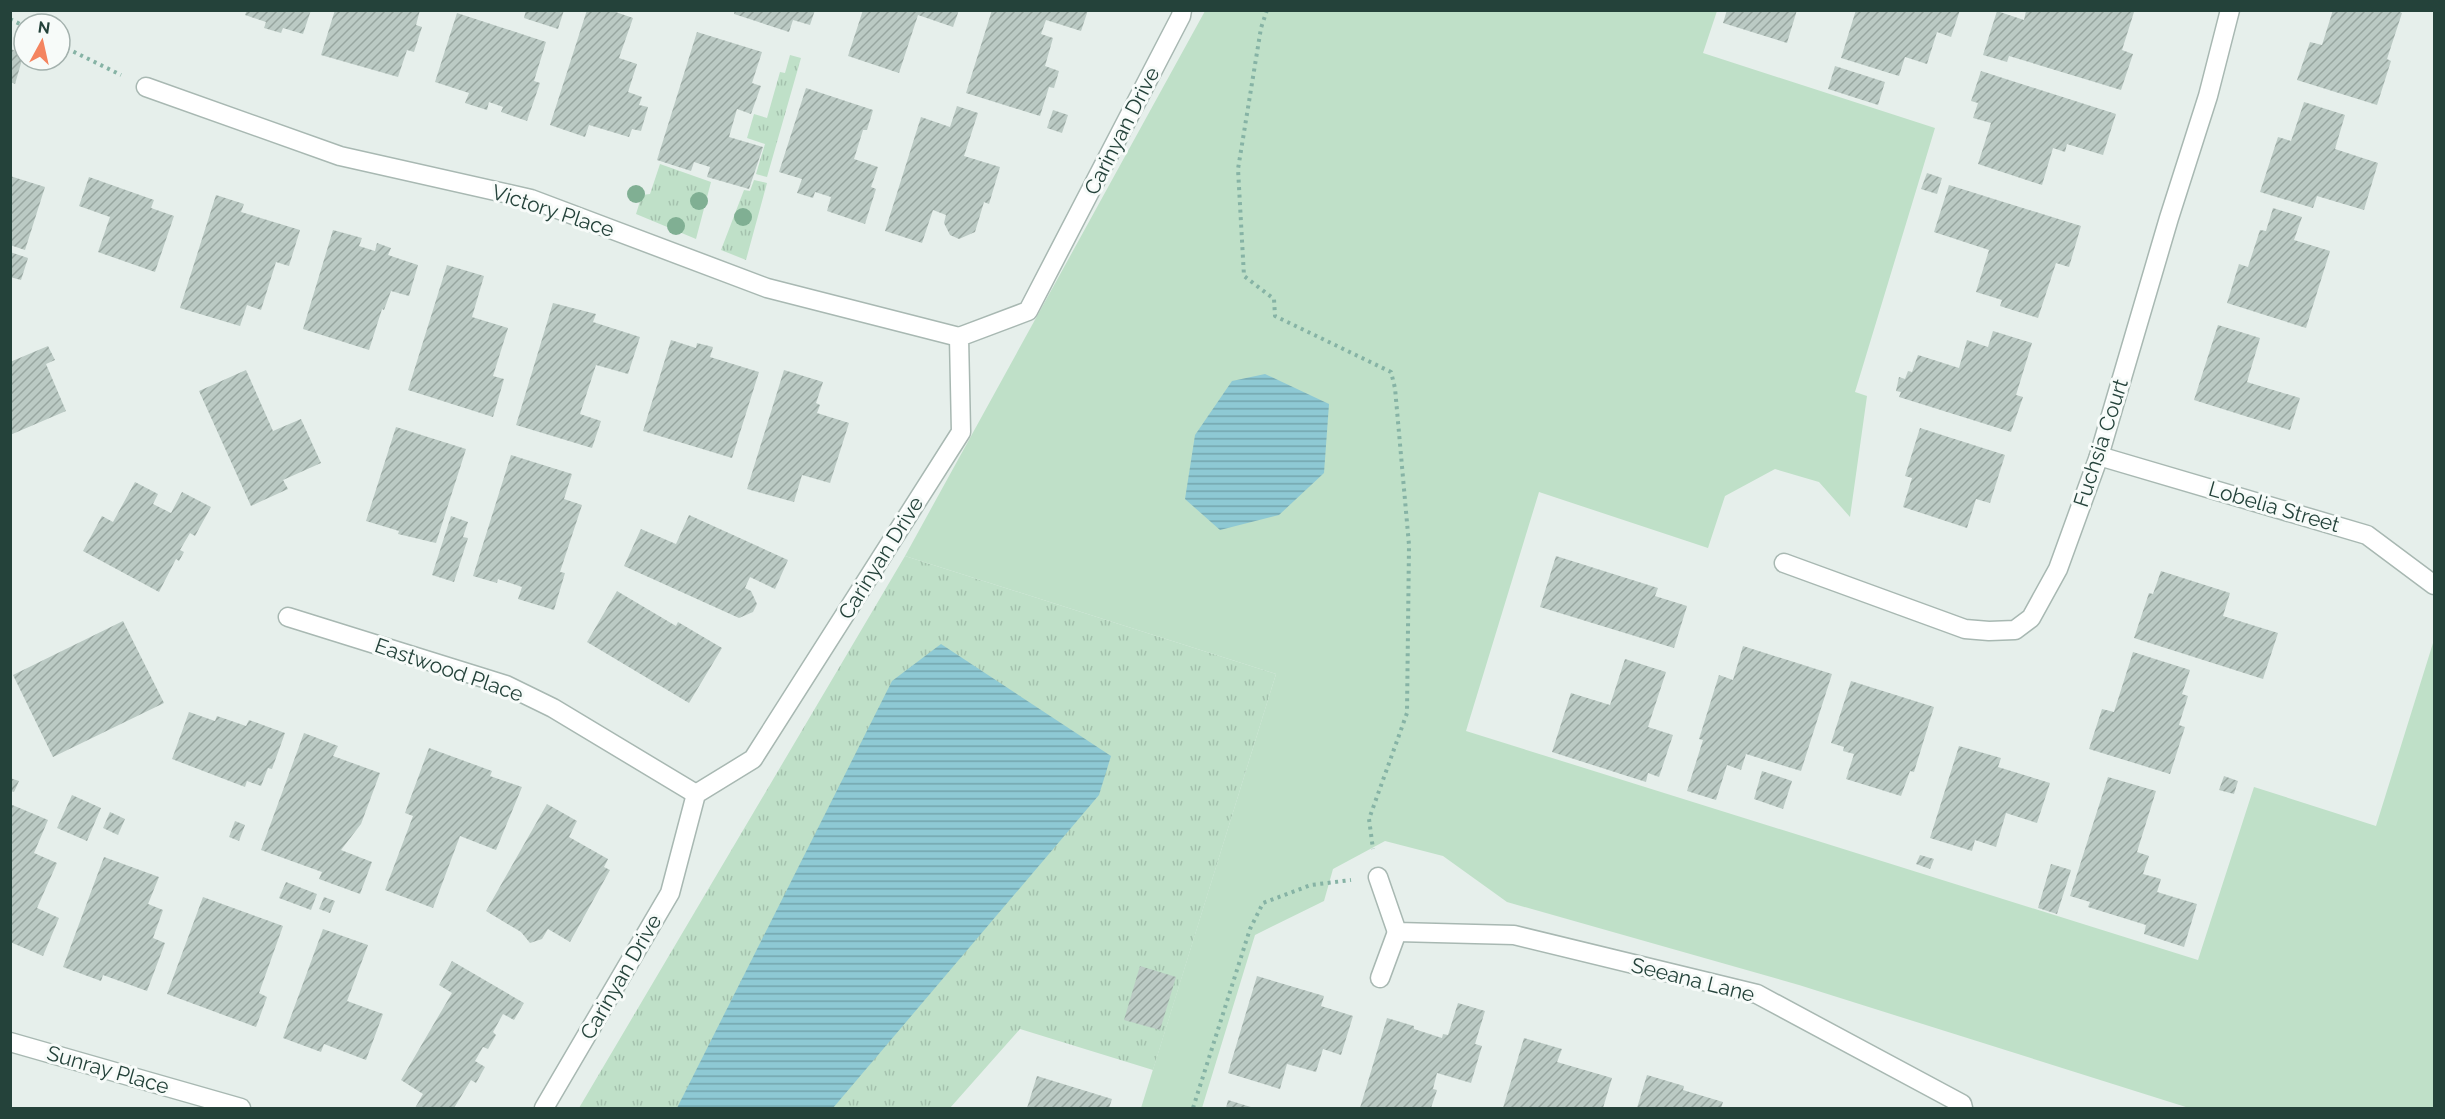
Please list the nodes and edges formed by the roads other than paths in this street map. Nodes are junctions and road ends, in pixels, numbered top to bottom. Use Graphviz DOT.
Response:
graph roads {
  1 [pos="1182,10"];
  2 [pos="2230,10"];
  3 [pos="146,87"];
  4 [pos="959,337"];
  5 [pos="2099,456"];
  6 [pos="1784,563"];
  7 [pos="2434,585"];
  8 [pos="288,617"];
  9 [pos="696,794"];
  10 [pos="1378,877"];
  11 [pos="1397,932"];
  12 [pos="1380,978"];
  13 [pos="10,1042"];
  14 [pos="241,1108"];
  15 [pos="544,1108"];
  16 [pos="1963,1108"];
  1 -- 4 [label="street, Carinyan Drive"];
  2 -- 5 [label="street, Fuchsia Court"];
  3 -- 4 [label="street, Victory Place"];
  4 -- 9 [label="street, Carinyan Drive"];
  5 -- 6 [label="street, Fuchsia Court"];
  5 -- 7 [label="street, Lobelia Street"];
  8 -- 9 [label="street, Eastwood Place"];
  9 -- 15 [label="street, Carinyan Drive"];
  10 -- 11 [label="street"];
  11 -- 12 [label="street"];
  11 -- 16 [label="street, Seeana Lane"];
  13 -- 14 [label="street, Sunray Place"];
}
